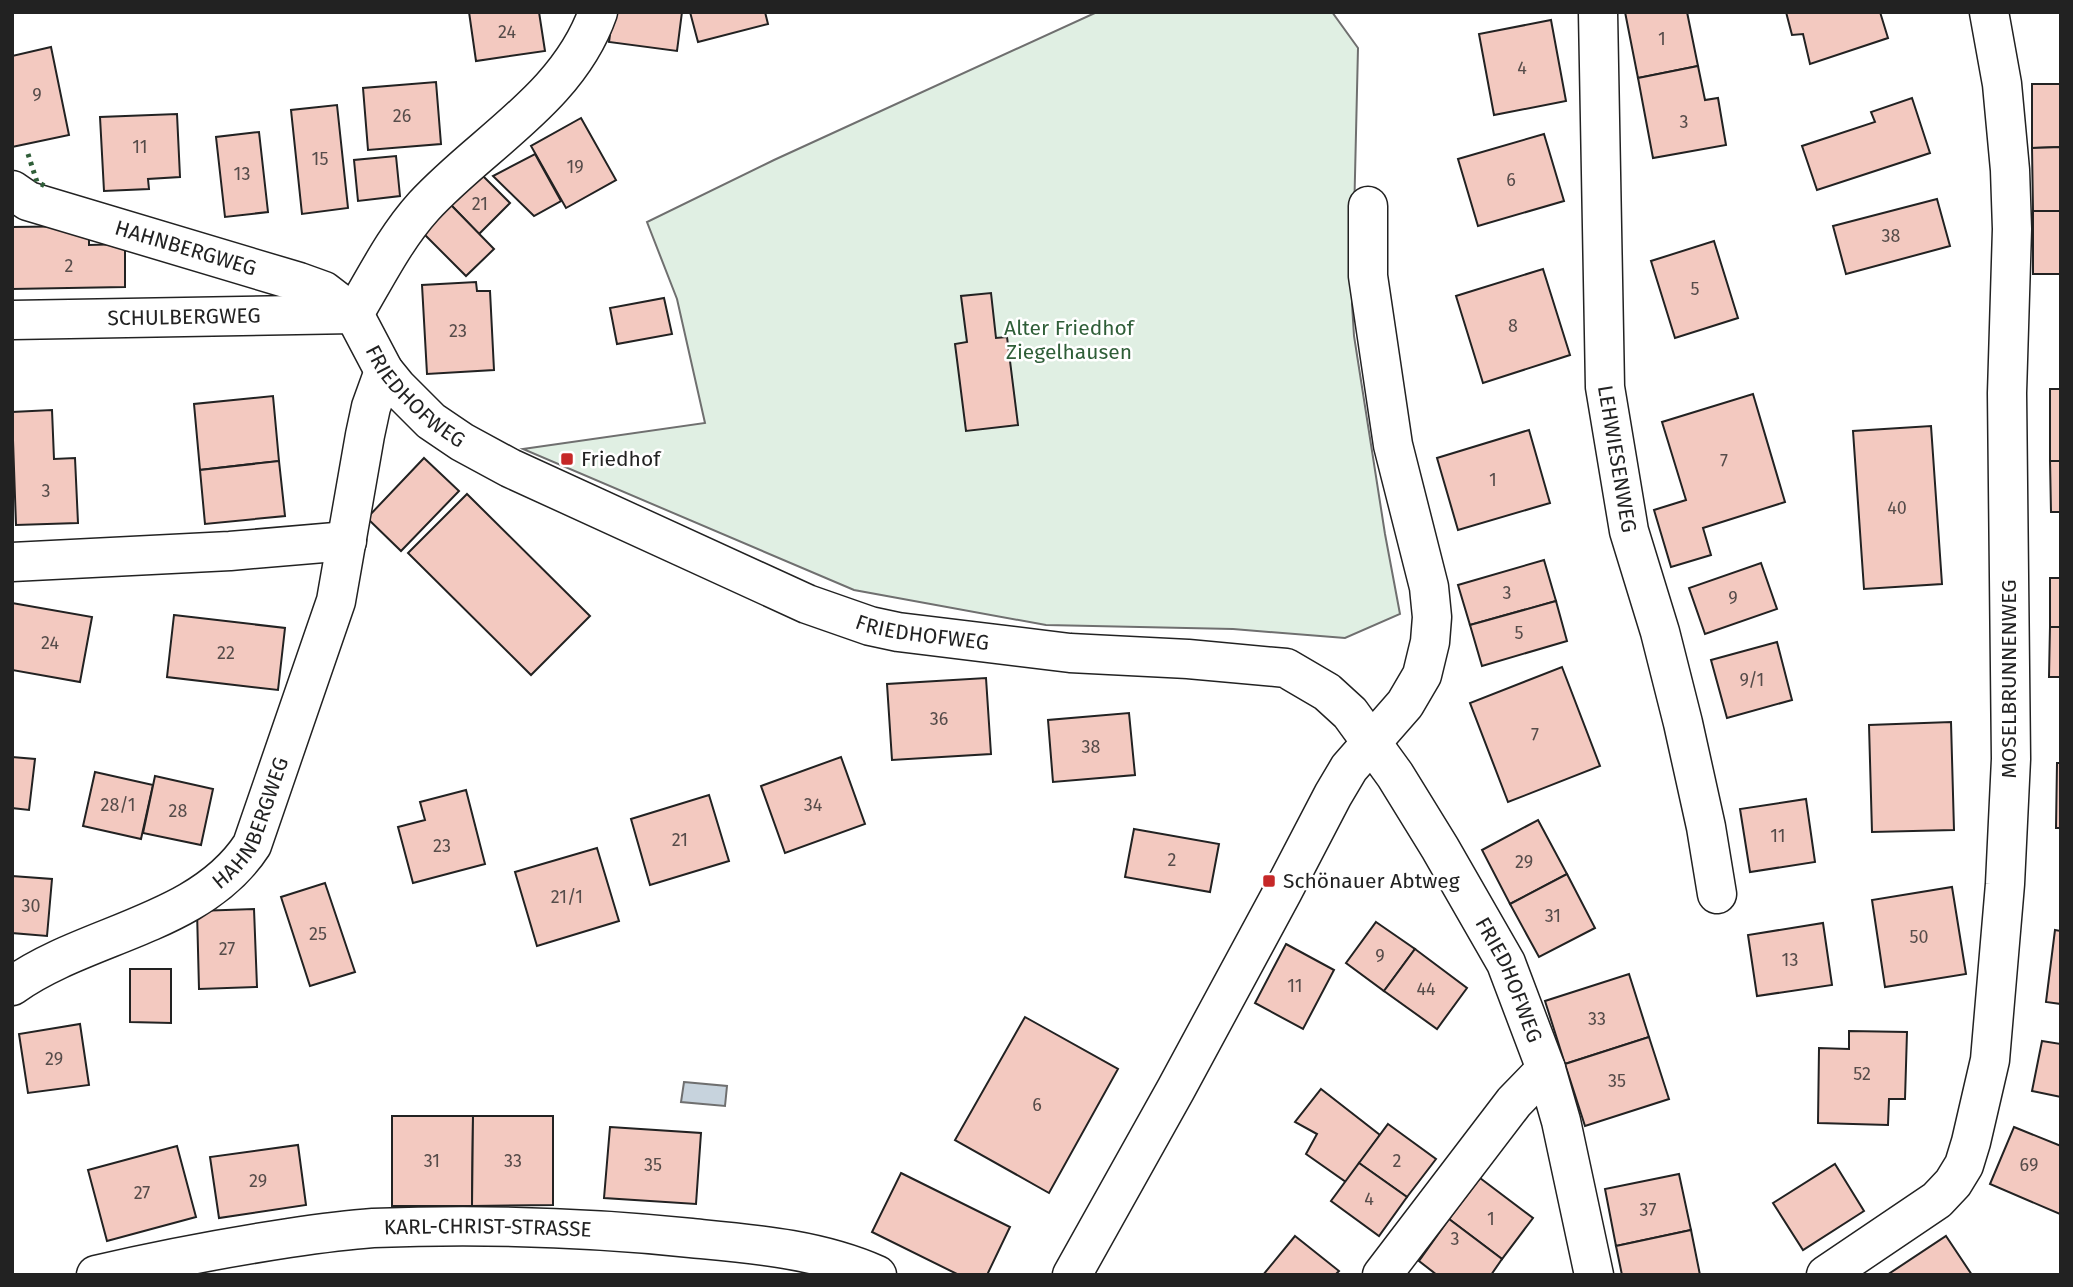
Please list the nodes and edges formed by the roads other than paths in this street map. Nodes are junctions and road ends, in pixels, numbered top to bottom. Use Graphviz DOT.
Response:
graph roads {
  1 [pos="598,12"];
  2 [pos="1598,12"];
  3 [pos="1989,12"];
  4 [pos="12,190"];
  5 [pos="1368,206"];
  6 [pos="354,314"];
  7 [pos="12,320"];
  8 [pos="384,371"];
  9 [pos="347,541"];
  10 [pos="12,562"];
  11 [pos="1371,743"];
  12 [pos="1717,894"];
  13 [pos="12,986"];
  14 [pos="1546,1069"];
  15 [pos="96,1275"];
  16 [pos="877,1275"];
  17 [pos="1072,1275"];
  18 [pos="1382,1275"];
  19 [pos="1594,1275"];
  20 [pos="1826,1275"];
  1 -- 6 [label="street"];
  2 -- 12 [label="street, LEHWIESENWEG"];
  3 -- 20 [label="street, MOSELBRUNNENWEG"];
  4 -- 6 [label="street, HAHNBERGWEG"];
  5 -- 11 [label="street"];
  6 -- 7 [label="street, SCHULBERGWEG"];
  6 -- 8 [label="street, FRIEDHOFWEG"];
  8 -- 9 [label="street, HAHNBERGWEG"];
  8 -- 11 [label="street, FRIEDHOFWEG"];
  9 -- 10 [label="street"];
  9 -- 13 [label="street, HAHNBERGWEG"];
  11 -- 14 [label="street, FRIEDHOFWEG"];
  11 -- 17 [label="street"];
  14 -- 18 [label="street"];
  14 -- 19 [label="street, FRIEDHOFWEG"];
  15 -- 16 [label="street, KARL-CHRIST-STRASSE"];
}
